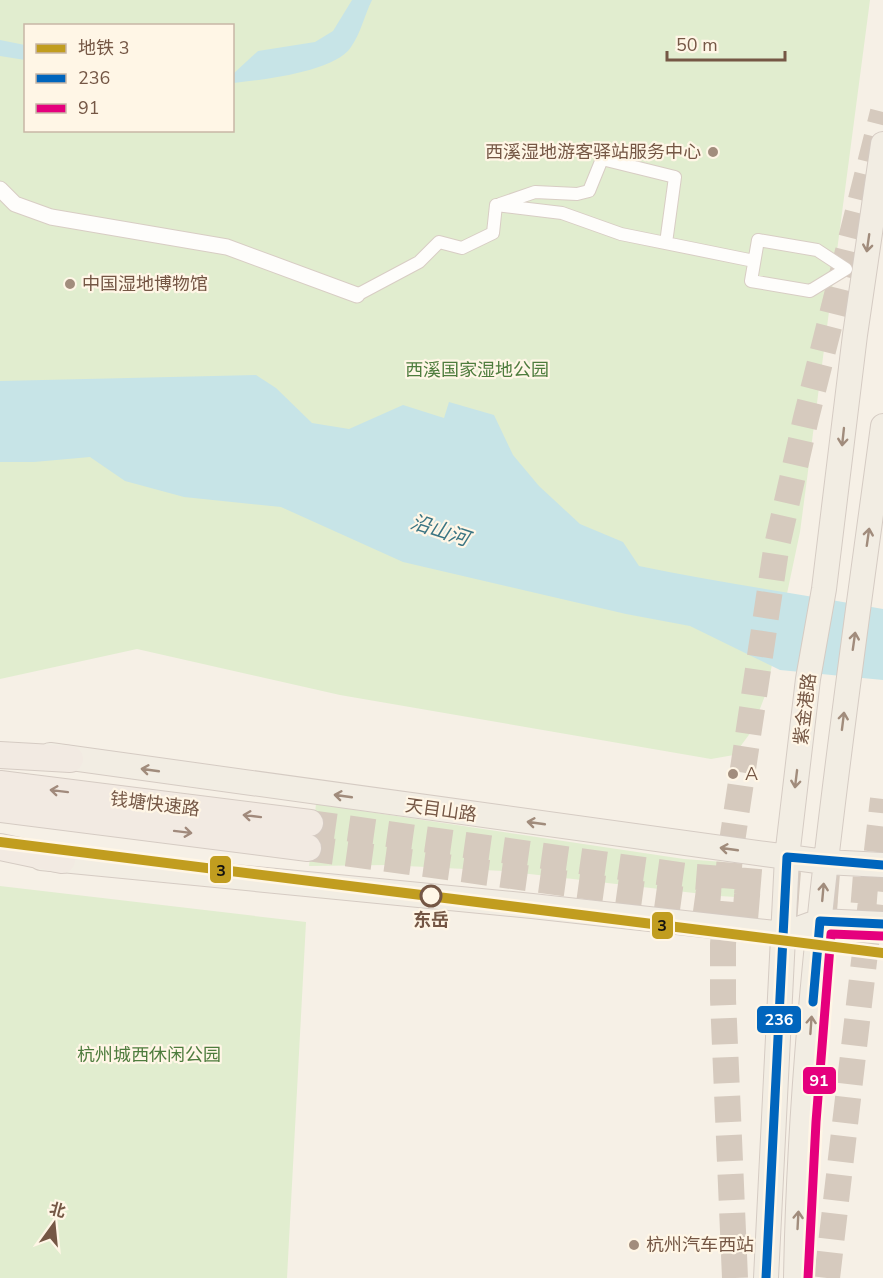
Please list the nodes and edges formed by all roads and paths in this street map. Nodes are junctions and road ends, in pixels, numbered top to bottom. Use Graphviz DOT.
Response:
graph roads {
  1 [pos="883,144"];
  2 [pos="0,189"];
  3 [pos="496,205"];
  4 [pos="666,243"];
  5 [pos="754,261"];
  6 [pos="357,295"];
  7 [pos="883,426"];
  8 [pos="0,746"];
  9 [pos="0,755"];
  10 [pos="70,759"];
  11 [pos="0,784"];
  12 [pos="0,809"];
  13 [pos="0,847"];
  14 [pos="0,854"];
  15 [pos="787,857"];
  16 [pos="62,860"];
  17 [pos="825,862"];
  18 [pos="883,865"];
  19 [pos="820,921"];
  20 [pos="883,924"];
  21 [pos="784,934"];
  22 [pos="766,1278"];
  23 [pos="796,1278"];
  1 -- 15 [label="main road, 紫金港路, one-way"];
  2 -- 6 [label="street"];
  3 -- 4 [label="street"];
  3 -- 4 [label="street"];
  3 -- 6 [label="street"];
  4 -- 5 [label="street"];
  5 -- 5 [label="street"];
  17 -- 7 [label="main road, one-way"];
  8 -- 10 [label="main road, 天目山路"];
  9 -- 10 [label="highway"];
  15 -- 10 [label="main road, 天目山路, one-way"];
  12 -- 11 [label="highway, 钱塘快速路, one-way"];
  13 -- 16 [label="highway"];
  14 -- 16 [label="main road"];
  15 -- 17 [label="main road, 天目山路"];
  15 -- 21 [label="main road, 紫金港路"];
  16 -- 21 [label="main road"];
  17 -- 18 [label="main road, 天目山路"];
  19 -- 17 [label="main road, one-way"];
  19 -- 20 [label="main road"];
  19 -- 21 [label="main road"];
  23 -- 19 [label="main road, one-way"];
  21 -- 22 [label="main road, 紫金港路"];
}
